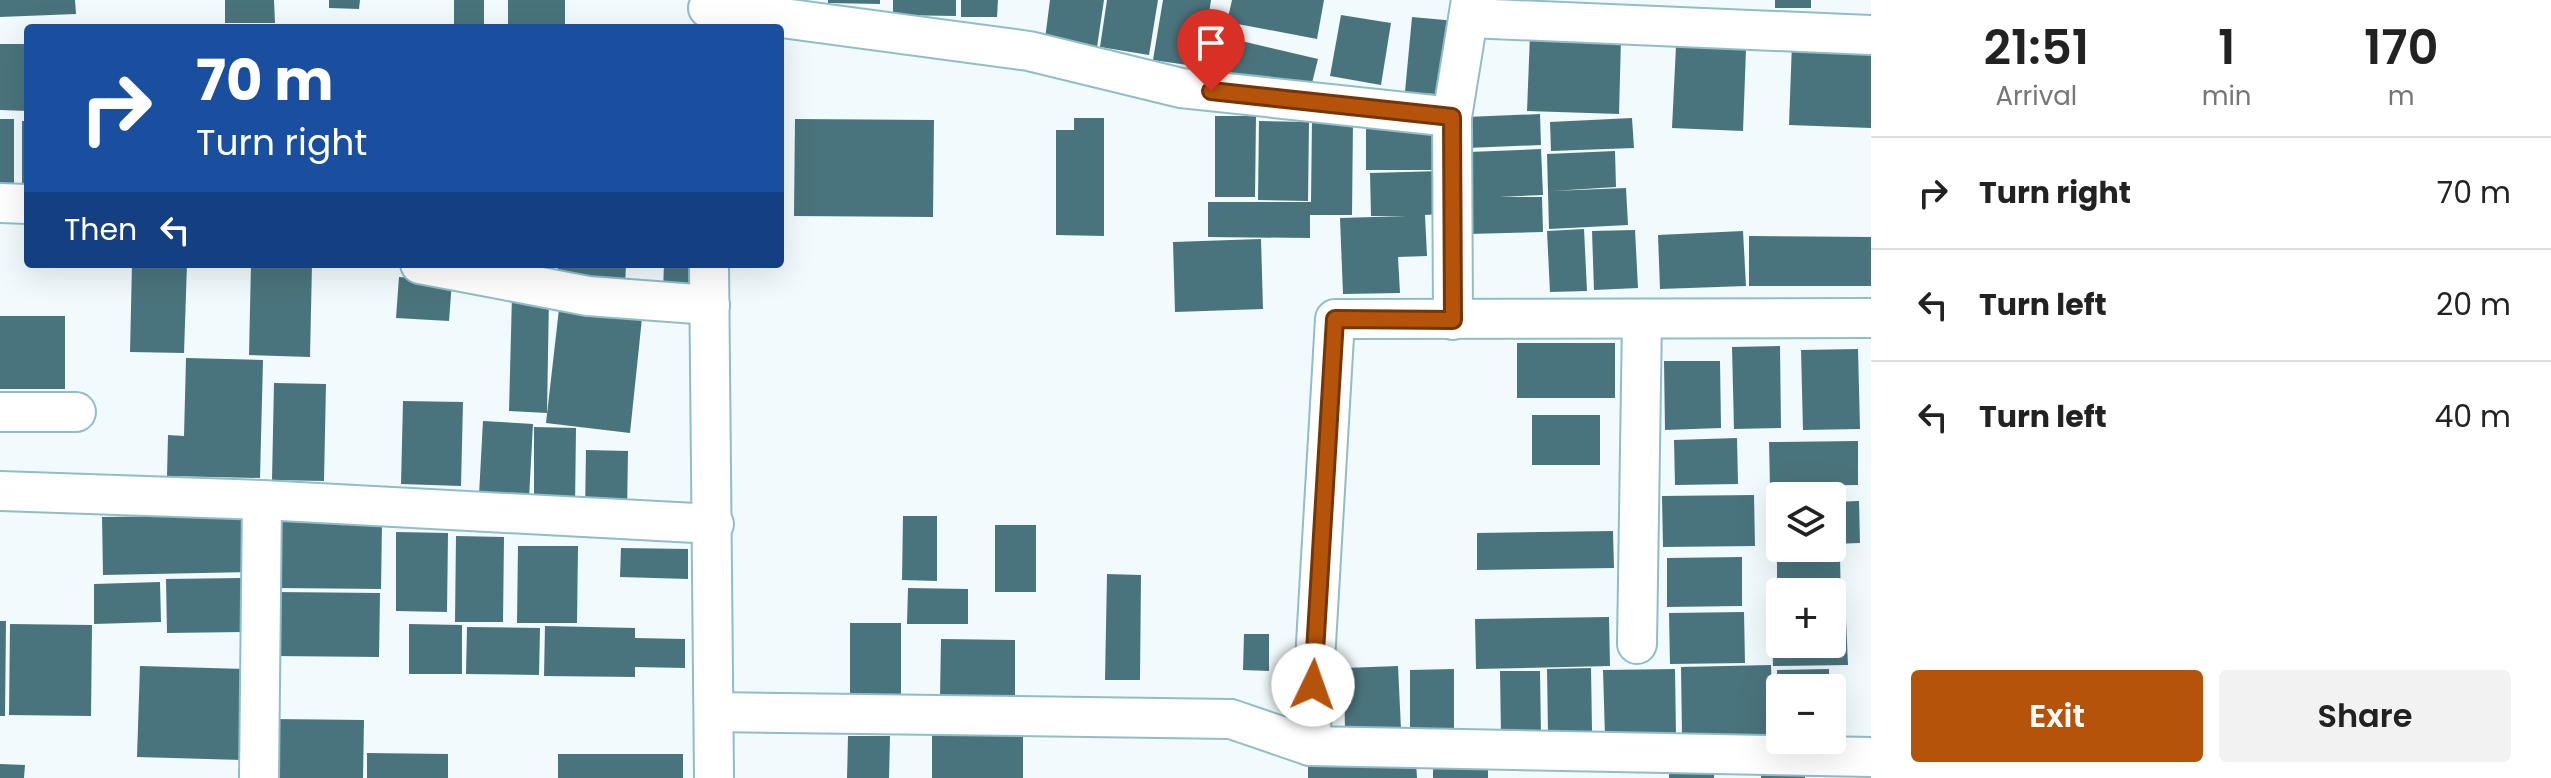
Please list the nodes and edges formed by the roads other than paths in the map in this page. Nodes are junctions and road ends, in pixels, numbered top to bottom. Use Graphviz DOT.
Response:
graph roads {
  1 [pos="1470,9"];
  2 [pos="708,12"];
  3 [pos="1871,35"];
  4 [pos="1452,117"];
  5 [pos="0,203"];
  6 [pos="24,204"];
  7 [pos="441,268"];
  8 [pos="709,268"];
  9 [pos="710,305"];
  10 [pos="1871,318"];
  11 [pos="1642,319"];
  12 [pos="1453,320"];
  13 [pos="0,412"];
  14 [pos="76,412"];
  15 [pos="0,491"];
  16 [pos="262,500"];
  17 [pos="714,524"];
  18 [pos="1637,644"];
  19 [pos="714,712"];
  20 [pos="1310,746"];
  21 [pos="1871,757"];
  22 [pos="259,778"];
  23 [pos="714,778"];
  1 -- 3 [label="street"];
  1 -- 4 [label="street"];
  2 -- 4 [label="street"];
  4 -- 12 [label="street"];
  5 -- 6 [label="street"];
  7 -- 9 [label="street"];
  8 -- 9 [label="street"];
  9 -- 17 [label="street"];
  10 -- 11 [label="street"];
  11 -- 12 [label="street"];
  11 -- 18 [label="street"];
  12 -- 20 [label="street"];
  13 -- 14 [label="street"];
  15 -- 16 [label="street"];
  16 -- 17 [label="street"];
  16 -- 22 [label="street"];
  17 -- 19 [label="street"];
  19 -- 20 [label="street"];
  19 -- 23 [label="street"];
  20 -- 21 [label="street"];
}
